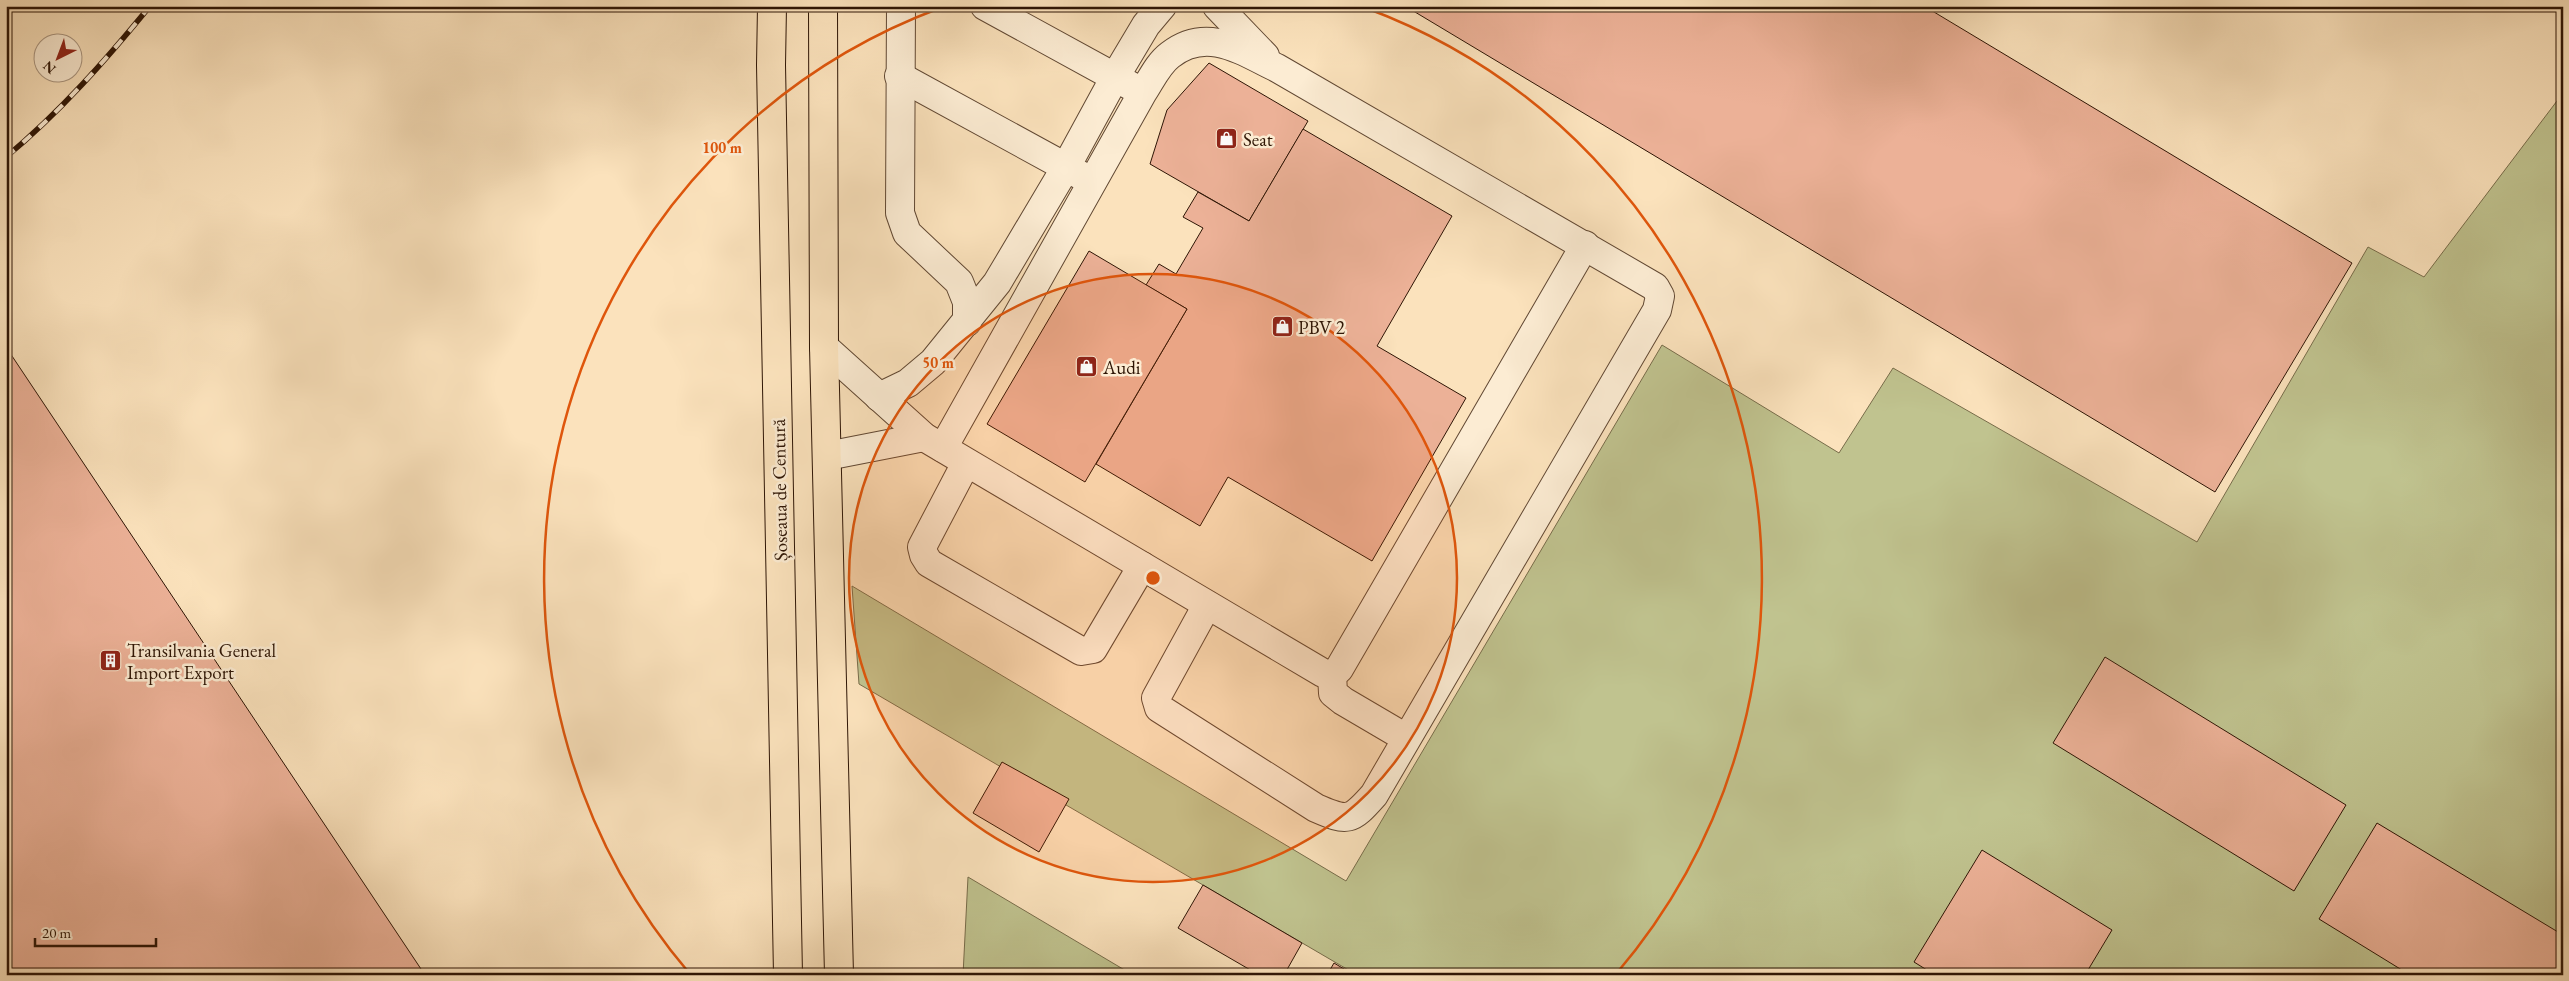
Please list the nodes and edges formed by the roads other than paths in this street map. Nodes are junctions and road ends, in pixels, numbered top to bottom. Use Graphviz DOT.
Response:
graph roads {
  1 [pos="772,6"];
  2 [pos="823,6"];
  3 [pos="901,6"];
  4 [pos="986,6"];
  5 [pos="1162,6"];
  6 [pos="1217,6"];
  7 [pos="1277,68"];
  8 [pos="899,76"];
  9 [pos="1115,77"];
  10 [pos="1143,92"];
  11 [pos="1066,167"];
  12 [pos="1093,182"];
  13 [pos="1585,245"];
  14 [pos="968,322"];
  15 [pos="824,347"];
  16 [pos="880,397"];
  17 [pos="933,443"];
  18 [pos="827,456"];
  19 [pos="966,463"];
  20 [pos="1142,566"];
  21 [pos="1207,605"];
  22 [pos="1332,674"];
  23 [pos="1406,738"];
  24 [pos="788,975"];
  25 [pos="839,975"];
  1 -- 24 [label="main road, Șoseaua de Centură"];
  2 -- 15 [label="main road"];
  3 -- 8 [label="lane"];
  4 -- 9 [label="lane"];
  5 -- 9 [label="lane"];
  6 -- 7 [label="lane"];
  7 -- 10 [label="lane"];
  7 -- 13 [label="lane"];
  8 -- 11 [label="lane"];
  8 -- 14 [label="lane"];
  9 -- 10 [label="lane"];
  9 -- 11 [label="lane"];
  10 -- 12 [label="lane"];
  11 -- 12 [label="lane"];
  11 -- 14 [label="lane"];
  12 -- 17 [label="lane"];
  13 -- 22 [label="lane"];
  13 -- 23 [label="lane"];
  14 -- 16 [label="lane"];
  15 -- 16 [label="lane"];
  15 -- 18 [label="main road"];
  16 -- 17 [label="lane"];
  17 -- 18 [label="lane"];
  17 -- 19 [label="lane"];
  18 -- 25 [label="main road"];
  19 -- 20 [label="lane"];
  19 -- 20 [label="lane"];
  20 -- 21 [label="lane"];
  21 -- 22 [label="lane"];
  21 -- 23 [label="lane"];
  22 -- 23 [label="lane"];
}
